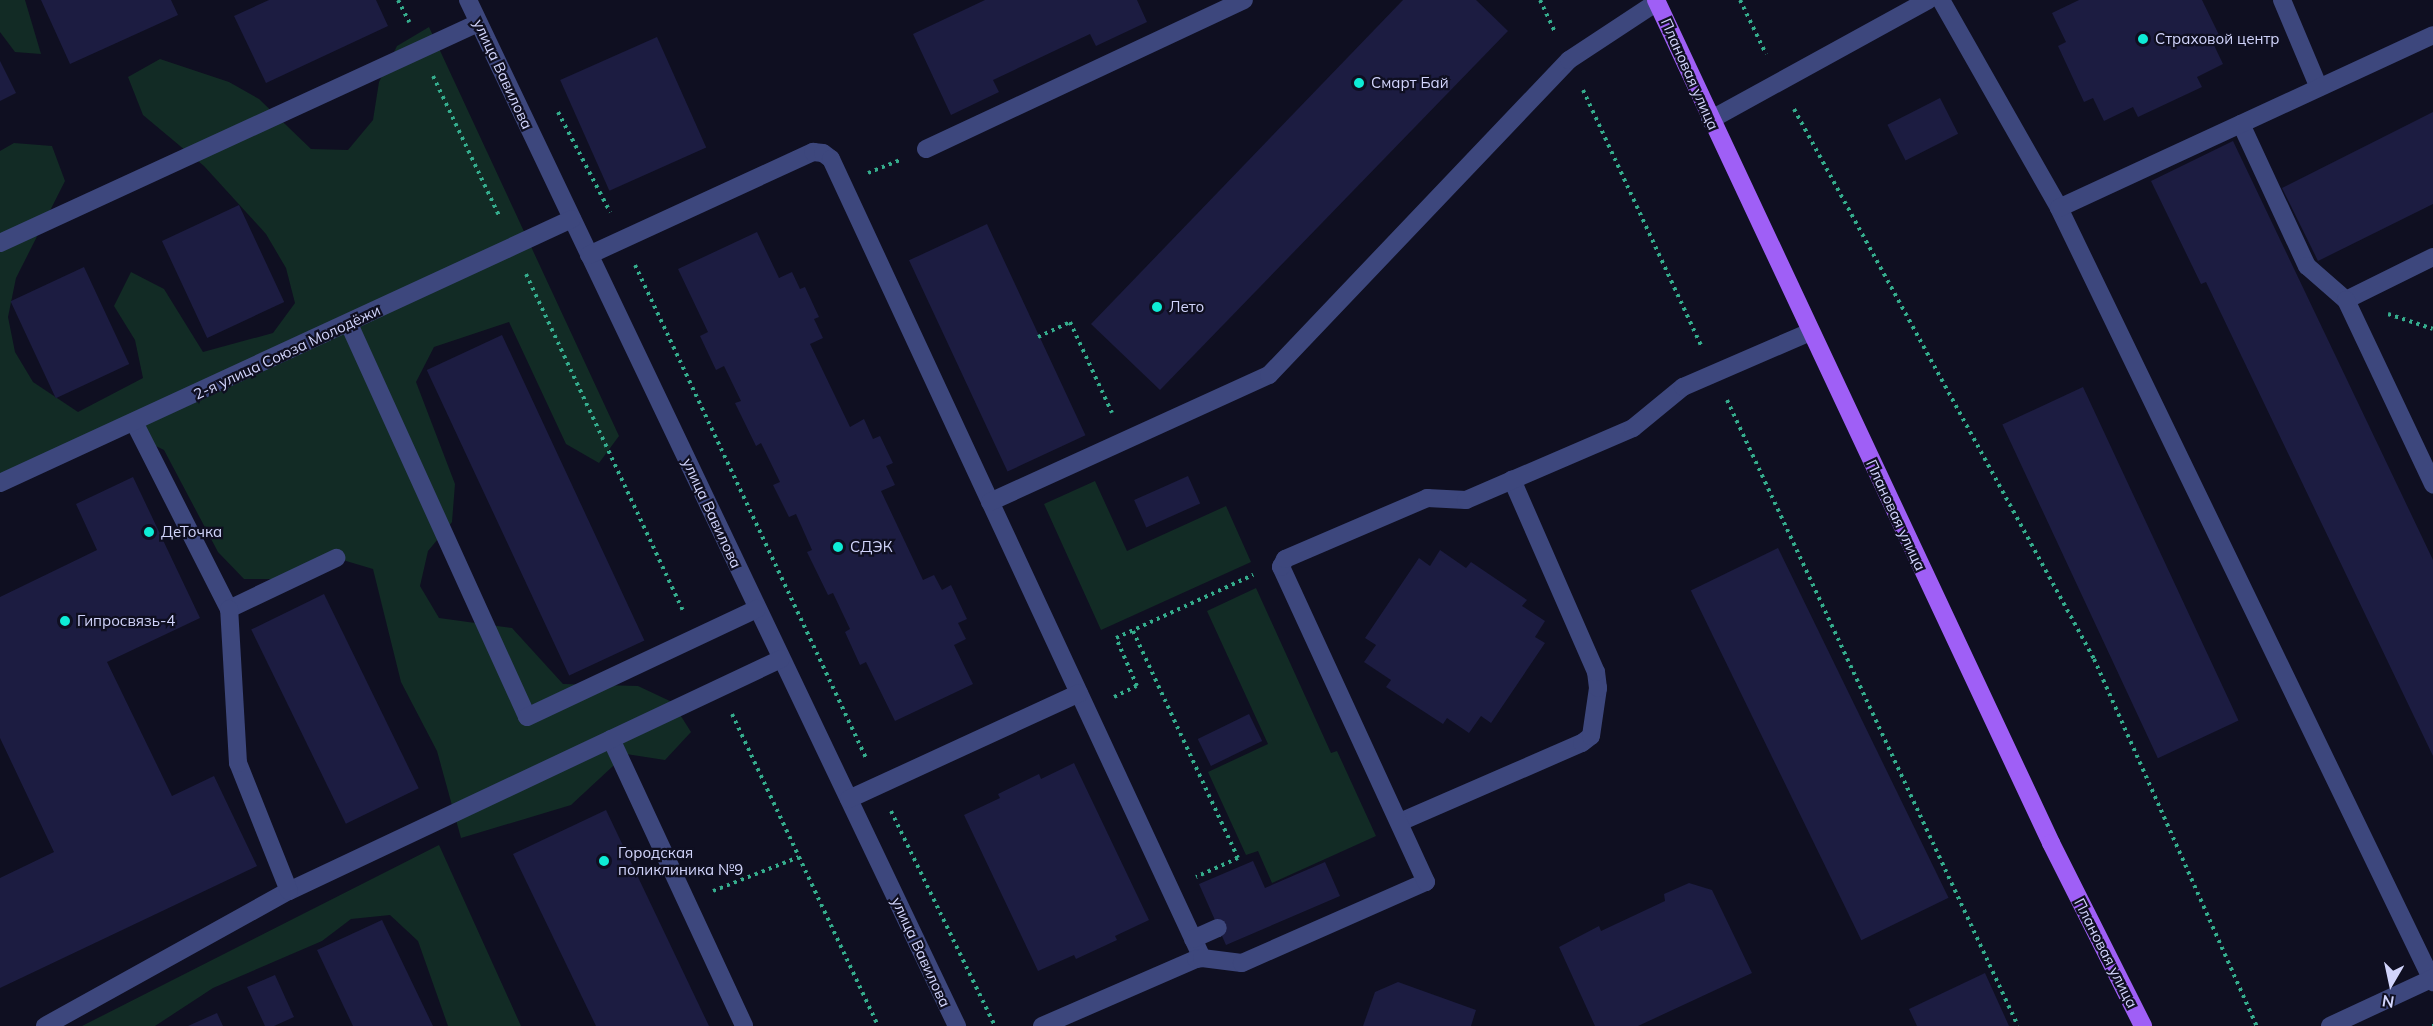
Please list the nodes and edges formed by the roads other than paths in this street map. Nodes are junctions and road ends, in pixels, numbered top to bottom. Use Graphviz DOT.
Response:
graph roads {
  1 [pos="468,0"];
  2 [pos="1244,0"];
  3 [pos="1928,0"];
  4 [pos="1941,0"];
  5 [pos="2282,0"];
  6 [pos="1657,1"];
  7 [pos="478,22"];
  8 [pos="2433,34"];
  9 [pos="2319,88"];
  10 [pos="1710,120"];
  11 [pos="2241,124"];
  12 [pos="926,149"];
  13 [pos="2059,208"];
  14 [pos="572,219"];
  15 [pos="0,243"];
  16 [pos="589,255"];
  17 [pos="2433,257"];
  18 [pos="2346,300"];
  19 [pos="349,324"];
  20 [pos="1810,332"];
  21 [pos="134,422"];
  22 [pos="1512,480"];
  23 [pos="0,483"];
  24 [pos="2433,484"];
  25 [pos="990,502"];
  26 [pos="336,558"];
  27 [pos="229,609"];
  28 [pos="757,609"];
  29 [pos="781,658"];
  30 [pos="1079,693"];
  31 [pos="611,739"];
  32 [pos="849,799"];
  33 [pos="1400,822"];
  34 [pos="290,891"];
  35 [pos="1218,928"];
  36 [pos="1193,939"];
  37 [pos="1202,958"];
  38 [pos="2433,980"];
  39 [pos="45,1026"];
  40 [pos="744,1026"];
  41 [pos="957,1026"];
  42 [pos="1042,1026"];
  43 [pos="2143,1026"];
  44 [pos="2330,1026"];
  1 -- 7 [label="street, улица Вавилова"];
  2 -- 12 [label="street"];
  3 -- 10 [label="street"];
  4 -- 13 [label="street"];
  5 -- 9 [label="street"];
  6 -- 10 [label="main road, Плановая улица"];
  6 -- 25 [label="street"];
  7 -- 14 [label="street, улица Вавилова"];
  7 -- 15 [label="street"];
  8 -- 9 [label="street"];
  9 -- 11 [label="street"];
  10 -- 20 [label="main road, Плановая улица"];
  11 -- 13 [label="street"];
  11 -- 18 [label="street"];
  13 -- 38 [label="street"];
  14 -- 16 [label="street, улица Вавилова"];
  14 -- 19 [label="street, 2-я улица Союза Молодёжи"];
  16 -- 25 [label="street"];
  16 -- 28 [label="street, улица Вавилова"];
  17 -- 18 [label="street"];
  18 -- 24 [label="street"];
  19 -- 21 [label="street, 2-я улица Союза Молодёжи"];
  19 -- 28 [label="street"];
  20 -- 22 [label="street"];
  20 -- 43 [label="main road, Плановая улица"];
  21 -- 23 [label="street, 2-я улица Союза Молодёжи"];
  21 -- 27 [label="street"];
  22 -- 33 [label="street"];
  22 -- 33 [label="street"];
  25 -- 30 [label="street"];
  26 -- 27 [label="street"];
  27 -- 34 [label="street"];
  28 -- 29 [label="street, улица Вавилова"];
  29 -- 31 [label="street"];
  29 -- 32 [label="street, улица Вавилова"];
  30 -- 32 [label="street"];
  30 -- 36 [label="street"];
  31 -- 34 [label="street"];
  31 -- 40 [label="street"];
  32 -- 41 [label="street, улица Вавилова"];
  33 -- 37 [label="street"];
  34 -- 39 [label="street"];
  35 -- 36 [label="street"];
  36 -- 37 [label="street"];
  37 -- 42 [label="street"];
  38 -- 44 [label="street"];
}
